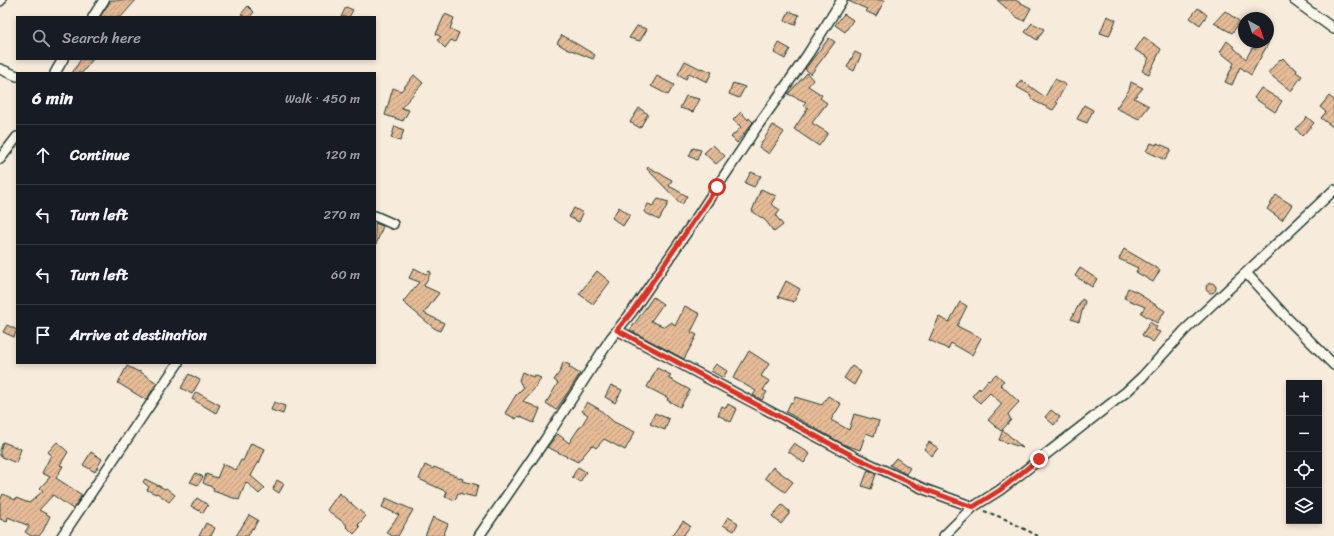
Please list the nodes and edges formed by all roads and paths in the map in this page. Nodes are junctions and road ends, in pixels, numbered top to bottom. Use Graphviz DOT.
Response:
graph roads {
  1 [pos="104,0"];
  2 [pos="842,0"];
  3 [pos="1294,0"];
  4 [pos="94,16"];
  5 [pos="1334,29"];
  6 [pos="62,60"];
  7 [pos="0,69"];
  8 [pos="56,72"];
  9 [pos="16,76"];
  10 [pos="16,138"];
  11 [pos="0,160"];
  12 [pos="1334,190"];
  13 [pos="376,216"];
  14 [pos="393,224"];
  15 [pos="1246,274"];
  16 [pos="617,330"];
  17 [pos="177,364"];
  18 [pos="1334,365"];
  19 [pos="973,507"];
  20 [pos="62,536"];
  21 [pos="479,536"];
  22 [pos="944,536"];
  23 [pos="1038,536"];
  1 -- 4 [label="street"];
  2 -- 16 [label="street"];
  3 -- 5 [label="street"];
  6 -- 8 [label="street"];
  7 -- 9 [label="street"];
  10 -- 11 [label="street"];
  12 -- 15 [label="street"];
  13 -- 14 [label="street"];
  15 -- 18 [label="street"];
  15 -- 19 [label="street"];
  16 -- 19 [label="street"];
  16 -- 21 [label="street"];
  17 -- 20 [label="street"];
  19 -- 22 [label="street"];
  19 -- 23 [label="path"];
}
